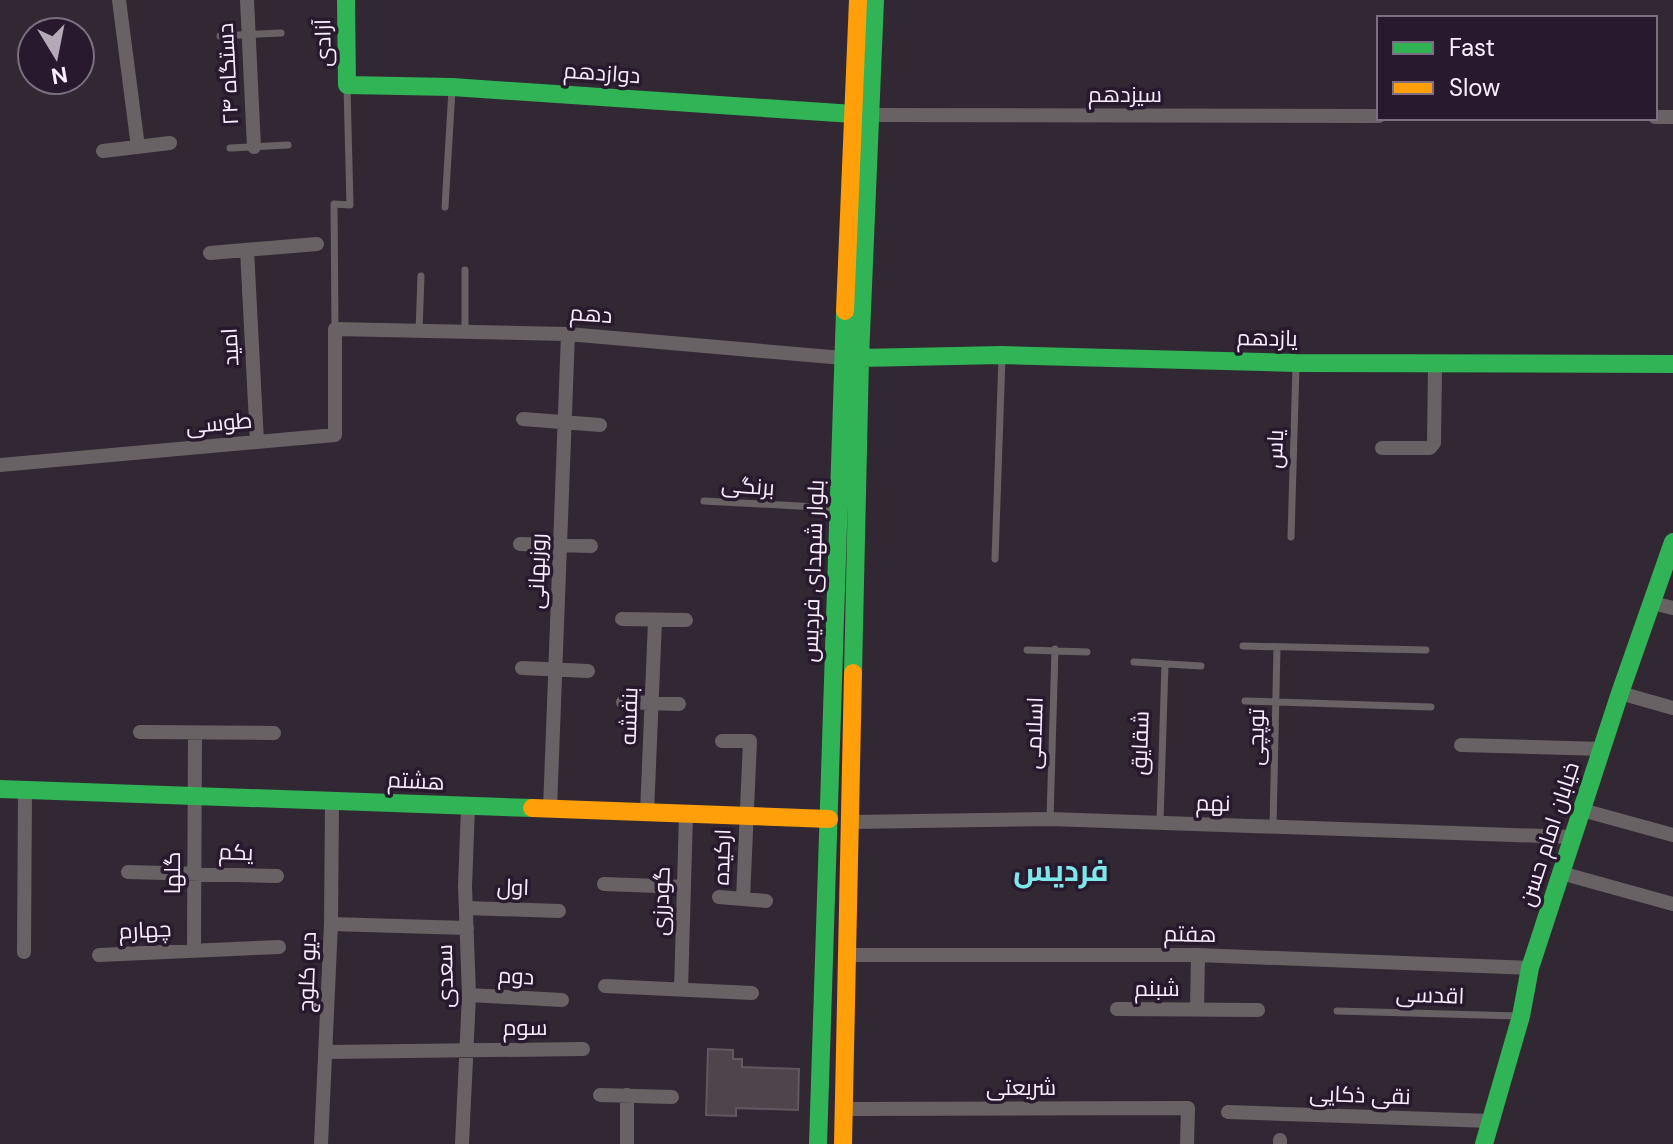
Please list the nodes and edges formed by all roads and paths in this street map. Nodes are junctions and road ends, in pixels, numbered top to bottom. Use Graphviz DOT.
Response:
graph roads {
  1 [pos="119,0"];
  2 [pos="247,0"];
  3 [pos="346,0"];
  4 [pos="858,0"];
  5 [pos="875,0"];
  6 [pos="281,33"];
  7 [pos="248,34"];
  8 [pos="220,36"];
  9 [pos="347,85"];
  10 [pos="452,87"];
  11 [pos="862,114"];
  12 [pos="1377,116"];
  13 [pos="170,143"];
  14 [pos="288,145"];
  15 [pos="138,147"];
  16 [pos="254,147"];
  17 [pos="230,148"];
  18 [pos="103,151"];
  19 [pos="445,207"];
  20 [pos="317,244"];
  21 [pos="247,250"];
  22 [pos="210,253"];
  23 [pos="465,270"];
  24 [pos="421,276"];
  25 [pos="335,329"];
  26 [pos="419,331"];
  27 [pos="465,332"];
  28 [pos="568,334"];
  29 [pos="1002,355"];
  30 [pos="852,358"];
  31 [pos="1296,363"];
  32 [pos="1435,364"];
  33 [pos="1673,364"];
  34 [pos="523,419"];
  35 [pos="564,422"];
  36 [pos="600,425"];
  37 [pos="257,442"];
  38 [pos="1382,448"];
  39 [pos="0,465"];
  40 [pos="704,501"];
  41 [pos="838,508"];
  42 [pos="1291,537"];
  43 [pos="1673,542"];
  44 [pos="520,544"];
  45 [pos="560,545"];
  46 [pos="591,546"];
  47 [pos="995,559"];
  48 [pos="1652,603"];
  49 [pos="1673,608"];
  50 [pos="622,619"];
  51 [pos="686,620"];
  52 [pos="655,621"];
  53 [pos="1243,646"];
  54 [pos="1277,648"];
  55 [pos="1055,649"];
  56 [pos="1027,650"];
  57 [pos="1426,650"];
  58 [pos="1087,652"];
  59 [pos="1134,662"];
  60 [pos="1165,664"];
  61 [pos="1201,666"];
  62 [pos="522,668"];
  63 [pos="555,669"];
  64 [pos="588,671"];
  65 [pos="1620,693"];
  66 [pos="1245,701"];
  67 [pos="623,702"];
  68 [pos="651,703"];
  69 [pos="679,704"];
  70 [pos="1274,704"];
  71 [pos="1431,707"];
  72 [pos="1673,708"];
  73 [pos="140,732"];
  74 [pos="195,733"];
  75 [pos="274,733"];
  76 [pos="722,741"];
  77 [pos="1461,745"];
  78 [pos="1603,749"];
  79 [pos="0,789"];
  80 [pos="25,790"];
  81 [pos="195,796"];
  82 [pos="332,801"];
  83 [pos="468,807"];
  84 [pos="550,809"];
  85 [pos="1582,810"];
  86 [pos="647,813"];
  87 [pos="686,814"];
  88 [pos="746,816"];
  89 [pos="829,819"];
  90 [pos="1050,819"];
  91 [pos="851,822"];
  92 [pos="1160,824"];
  93 [pos="1273,826"];
  94 [pos="1673,835"];
  95 [pos="1573,837"];
  96 [pos="128,872"];
  97 [pos="194,873"];
  98 [pos="1561,873"];
  99 [pos="277,876"];
  100 [pos="604,884"];
  101 [pos="684,887"];
  102 [pos="719,897"];
  103 [pos="743,899"];
  104 [pos="766,901"];
  105 [pos="1673,904"];
  106 [pos="466,908"];
  107 [pos="559,911"];
  108 [pos="331,924"];
  109 [pos="467,928"];
  110 [pos="279,947"];
  111 [pos="194,950"];
  112 [pos="24,952"];
  113 [pos="99,955"];
  114 [pos="848,955"];
  115 [pos="1198,955"];
  116 [pos="1530,968"];
  117 [pos="605,986"];
  118 [pos="681,990"];
  119 [pos="752,993"];
  120 [pos="469,995"];
  121 [pos="562,1000"];
  122 [pos="1117,1009"];
  123 [pos="1197,1010"];
  124 [pos="1258,1010"];
  125 [pos="1337,1011"];
  126 [pos="1521,1016"];
  127 [pos="583,1049"];
  128 [pos="467,1050"];
  129 [pos="326,1052"];
  130 [pos="600,1095"];
  131 [pos="627,1095"];
  132 [pos="672,1097"];
  133 [pos="854,1109"];
  134 [pos="1228,1112"];
  135 [pos="1491,1121"];
  136 [pos="321,1144"];
  137 [pos="462,1144"];
  138 [pos="627,1144"];
  139 [pos="818,1144"];
  140 [pos="843,1144"];
  141 [pos="1187,1144"];
  142 [pos="1484,1144"];
  1 -- 15 [label="street"];
  2 -- 7 [label="street, ۲۴ دستگاه"];
  3 -- 9 [label="street, آزادی"];
  4 -- 11 [label="street, بلوار شهدای فردیس"];
  5 -- 11 [label="street, بلوار شهدای فردیس"];
  6 -- 7 [label="lane"];
  7 -- 8 [label="lane"];
  7 -- 16 [label="street, ۲۴ دستگاه"];
  9 -- 10 [label="street, دوازدهم"];
  9 -- 25 [label="lane"];
  10 -- 11 [label="street, دوازدهم"];
  10 -- 19 [label="lane"];
  11 -- 12 [label="street, سیزدهم"];
  11 -- 30 [label="street, بلوار شهدای فردیس"];
  13 -- 15 [label="street"];
  14 -- 16 [label="lane"];
  15 -- 18 [label="street"];
  16 -- 17 [label="lane"];
  20 -- 21 [label="street"];
  21 -- 22 [label="street"];
  21 -- 37 [label="street, امید"];
  23 -- 27 [label="lane"];
  24 -- 26 [label="lane"];
  25 -- 26 [label="street, دهم"];
  25 -- 37 [label="street, طوسی"];
  26 -- 27 [label="street, دهم"];
  27 -- 28 [label="street, دهم"];
  28 -- 30 [label="street, دهم"];
  28 -- 35 [label="street, روزبهانی"];
  29 -- 30 [label="street, یازدهم"];
  29 -- 31 [label="street, یازدهم"];
  29 -- 47 [label="lane"];
  30 -- 41 [label="street, بلوار شهدای فردیس"];
  30 -- 91 [label="street, بلوار شهدای فردیس"];
  31 -- 32 [label="street, یازدهم"];
  31 -- 42 [label="lane, یاس"];
  32 -- 33 [label="street, یازدهم"];
  32 -- 38 [label="street"];
  34 -- 35 [label="street"];
  35 -- 36 [label="street"];
  35 -- 45 [label="street, روزبهانی"];
  37 -- 39 [label="street, طوسی"];
  40 -- 41 [label="lane, برنگی"];
  41 -- 89 [label="street, بلوار شهدای فردیس"];
  43 -- 48 [label="street, خیابان امام حسن"];
  44 -- 45 [label="street"];
  45 -- 46 [label="street"];
  45 -- 63 [label="street, روزبهانی"];
  48 -- 49 [label="street"];
  48 -- 65 [label="street, خیابان امام حسن"];
  50 -- 52 [label="street"];
  51 -- 52 [label="street"];
  52 -- 68 [label="street, بنفشه"];
  53 -- 54 [label="lane"];
  54 -- 57 [label="lane"];
  54 -- 70 [label="lane, توپچی"];
  55 -- 56 [label="lane"];
  55 -- 58 [label="lane"];
  55 -- 90 [label="lane, اسلامی"];
  59 -- 60 [label="lane"];
  60 -- 61 [label="lane"];
  60 -- 92 [label="lane, شقایق"];
  62 -- 63 [label="street"];
  63 -- 64 [label="street"];
  63 -- 84 [label="street, روزبهانی"];
  65 -- 72 [label="street"];
  65 -- 78 [label="street, خیابان امام حسن"];
  66 -- 70 [label="lane"];
  67 -- 68 [label="street"];
  68 -- 69 [label="street"];
  68 -- 86 [label="street, بنفشه"];
  70 -- 71 [label="lane"];
  70 -- 93 [label="lane, توپچی"];
  73 -- 74 [label="street"];
  74 -- 75 [label="street"];
  74 -- 81 [label="street"];
  76 -- 88 [label="street, ارکیده"];
  77 -- 78 [label="street"];
  78 -- 85 [label="street, خیابان امام حسن"];
  79 -- 80 [label="street, هشتم"];
  80 -- 81 [label="street, هشتم"];
  80 -- 112 [label="street"];
  81 -- 82 [label="street, هشتم"];
  81 -- 97 [label="street, گلها"];
  82 -- 83 [label="street, هشتم"];
  82 -- 108 [label="street, دیو کلوچ"];
  83 -- 84 [label="street, هشتم"];
  83 -- 106 [label="street, سعدی"];
  84 -- 86 [label="street, هشتم"];
  85 -- 94 [label="street"];
  85 -- 95 [label="street, خیابان امام حسن"];
  86 -- 87 [label="street, هشتم"];
  87 -- 88 [label="street, هشتم"];
  87 -- 101 [label="street, گودرزی"];
  88 -- 89 [label="street, هشتم"];
  88 -- 103 [label="street, ارکیده"];
  89 -- 139 [label="street, بلوار شهدای فردیس"];
  90 -- 91 [label="street, نهم"];
  90 -- 92 [label="street, نهم"];
  91 -- 114 [label="street, بلوار شهدای فردیس"];
  92 -- 93 [label="street, نهم"];
  93 -- 95 [label="street, نهم"];
  95 -- 98 [label="street, خیابان امام حسن"];
  96 -- 97 [label="street"];
  97 -- 99 [label="street, یکم"];
  97 -- 111 [label="street, گلها"];
  98 -- 105 [label="street"];
  98 -- 116 [label="street, خیابان امام حسن"];
  100 -- 101 [label="street"];
  101 -- 118 [label="street, گودرزی"];
  102 -- 103 [label="street"];
  103 -- 104 [label="street"];
  106 -- 107 [label="street, اول"];
  106 -- 109 [label="street, سعدی"];
  108 -- 109 [label="street"];
  108 -- 129 [label="street, دیو کلوچ"];
  109 -- 120 [label="street, سعدی"];
  110 -- 111 [label="street"];
  111 -- 113 [label="street, چهارم"];
  114 -- 115 [label="street, هفتم"];
  114 -- 140 [label="street, بلوار شهدای فردیس"];
  115 -- 116 [label="street, هفتم"];
  115 -- 123 [label="street, شبنم"];
  116 -- 126 [label="street, خیابان امام حسن"];
  117 -- 118 [label="street"];
  118 -- 119 [label="street"];
  120 -- 121 [label="street, دوم"];
  120 -- 128 [label="street, سعدی"];
  122 -- 123 [label="street, شبنم"];
  123 -- 124 [label="street, شبنم"];
  125 -- 126 [label="lane, اقدسی"];
  126 -- 135 [label="street, خیابان امام حسن"];
  127 -- 128 [label="street, سوم"];
  128 -- 129 [label="street, سوم"];
  128 -- 137 [label="street, سعدی"];
  129 -- 136 [label="street, دیو کلوچ"];
  130 -- 131 [label="street"];
  131 -- 132 [label="street"];
  131 -- 138 [label="street"];
  133 -- 141 [label="street, شریعتی"];
  134 -- 135 [label="street, نقی ذکایی"];
  135 -- 142 [label="street, خیابان امام حسن"];
}
